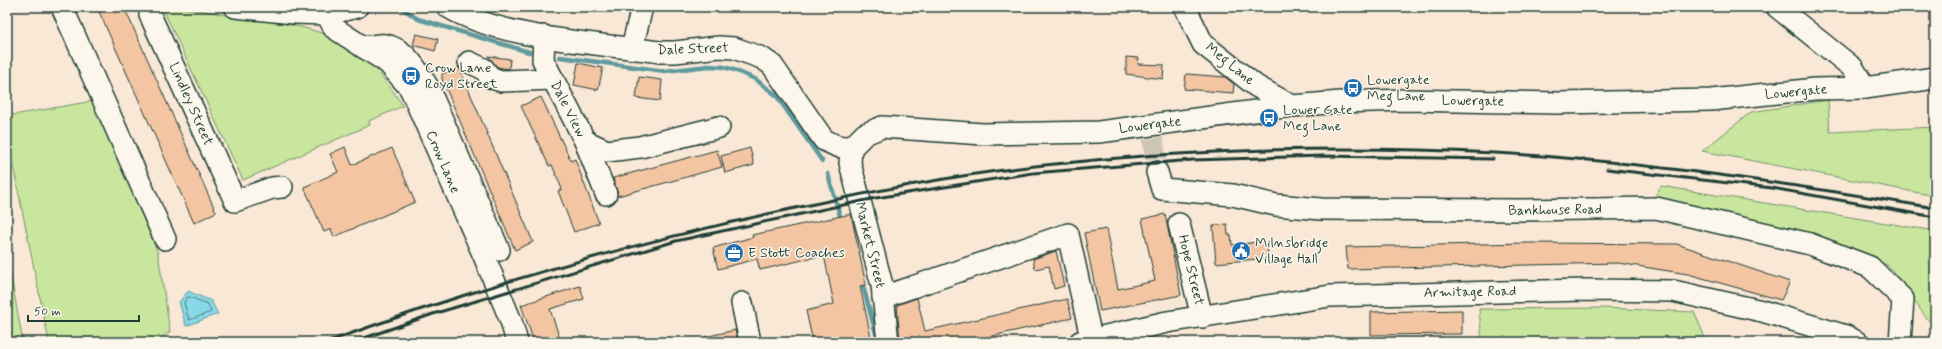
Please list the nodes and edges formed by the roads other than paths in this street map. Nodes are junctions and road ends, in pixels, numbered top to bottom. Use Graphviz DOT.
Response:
graph roads {
  1 [pos="62,7"];
  2 [pos="150,7"];
  3 [pos="235,7"];
  4 [pos="357,7"];
  5 [pos="448,7"];
  6 [pos="642,7"];
  7 [pos="1185,7"];
  8 [pos="1776,7"];
  9 [pos="294,10"];
  10 [pos="327,14"];
  11 [pos="544,36"];
  12 [pos="363,47"];
  13 [pos="632,48"];
  14 [pos="469,62"];
  15 [pos="1935,78"];
  16 [pos="553,79"];
  17 [pos="1865,88"];
  18 [pos="1292,106"];
  19 [pos="719,127"];
  20 [pos="585,141"];
  21 [pos="851,148"];
  22 [pos="1157,172"];
  23 [pos="282,187"];
  24 [pos="606,194"];
  25 [pos="1180,224"];
  26 [pos="165,239"];
  27 [pos="499,250"];
  28 [pos="883,297"];
  29 [pos="742,303"];
  30 [pos="1202,317"];
  31 [pos="1088,341"];
  32 [pos="517,342"];
  33 [pos="750,342"];
  34 [pos="888,342"];
  35 [pos="1857,342"];
  36 [pos="1900,342"];
  1 -- 26 [label="street"];
  2 -- 23 [label="street, Lindley Street"];
  3 -- 9 [label="street"];
  4 -- 10 [label="street"];
  5 -- 11 [label="street, Dale Street"];
  6 -- 13 [label="street"];
  7 -- 18 [label="street, Meg Lane"];
  8 -- 17 [label="street"];
  9 -- 10 [label="street"];
  10 -- 12 [label="street, Crow Lane"];
  11 -- 13 [label="street, Dale Street"];
  11 -- 16 [label="street, Dale View"];
  12 -- 27 [label="street"];
  12 -- 32 [label="street, Crow Lane"];
  13 -- 21 [label="street, Dale Street"];
  14 -- 16 [label="street"];
  15 -- 17 [label="street, Lowergate"];
  16 -- 20 [label="street, Dale View"];
  17 -- 18 [label="street, Lowergate"];
  18 -- 21 [label="street, Lowergate"];
  19 -- 20 [label="street, Dale View"];
  20 -- 24 [label="street"];
  21 -- 28 [label="street, Market Street"];
  22 -- 36 [label="street, Bankhouse Road"];
  25 -- 30 [label="street, Hope Street"];
  28 -- 31 [label="street"];
  28 -- 34 [label="street, Market Street"];
  29 -- 33 [label="street"];
  30 -- 31 [label="street, Armitage Road"];
  30 -- 35 [label="street, Armitage Road"];
}
